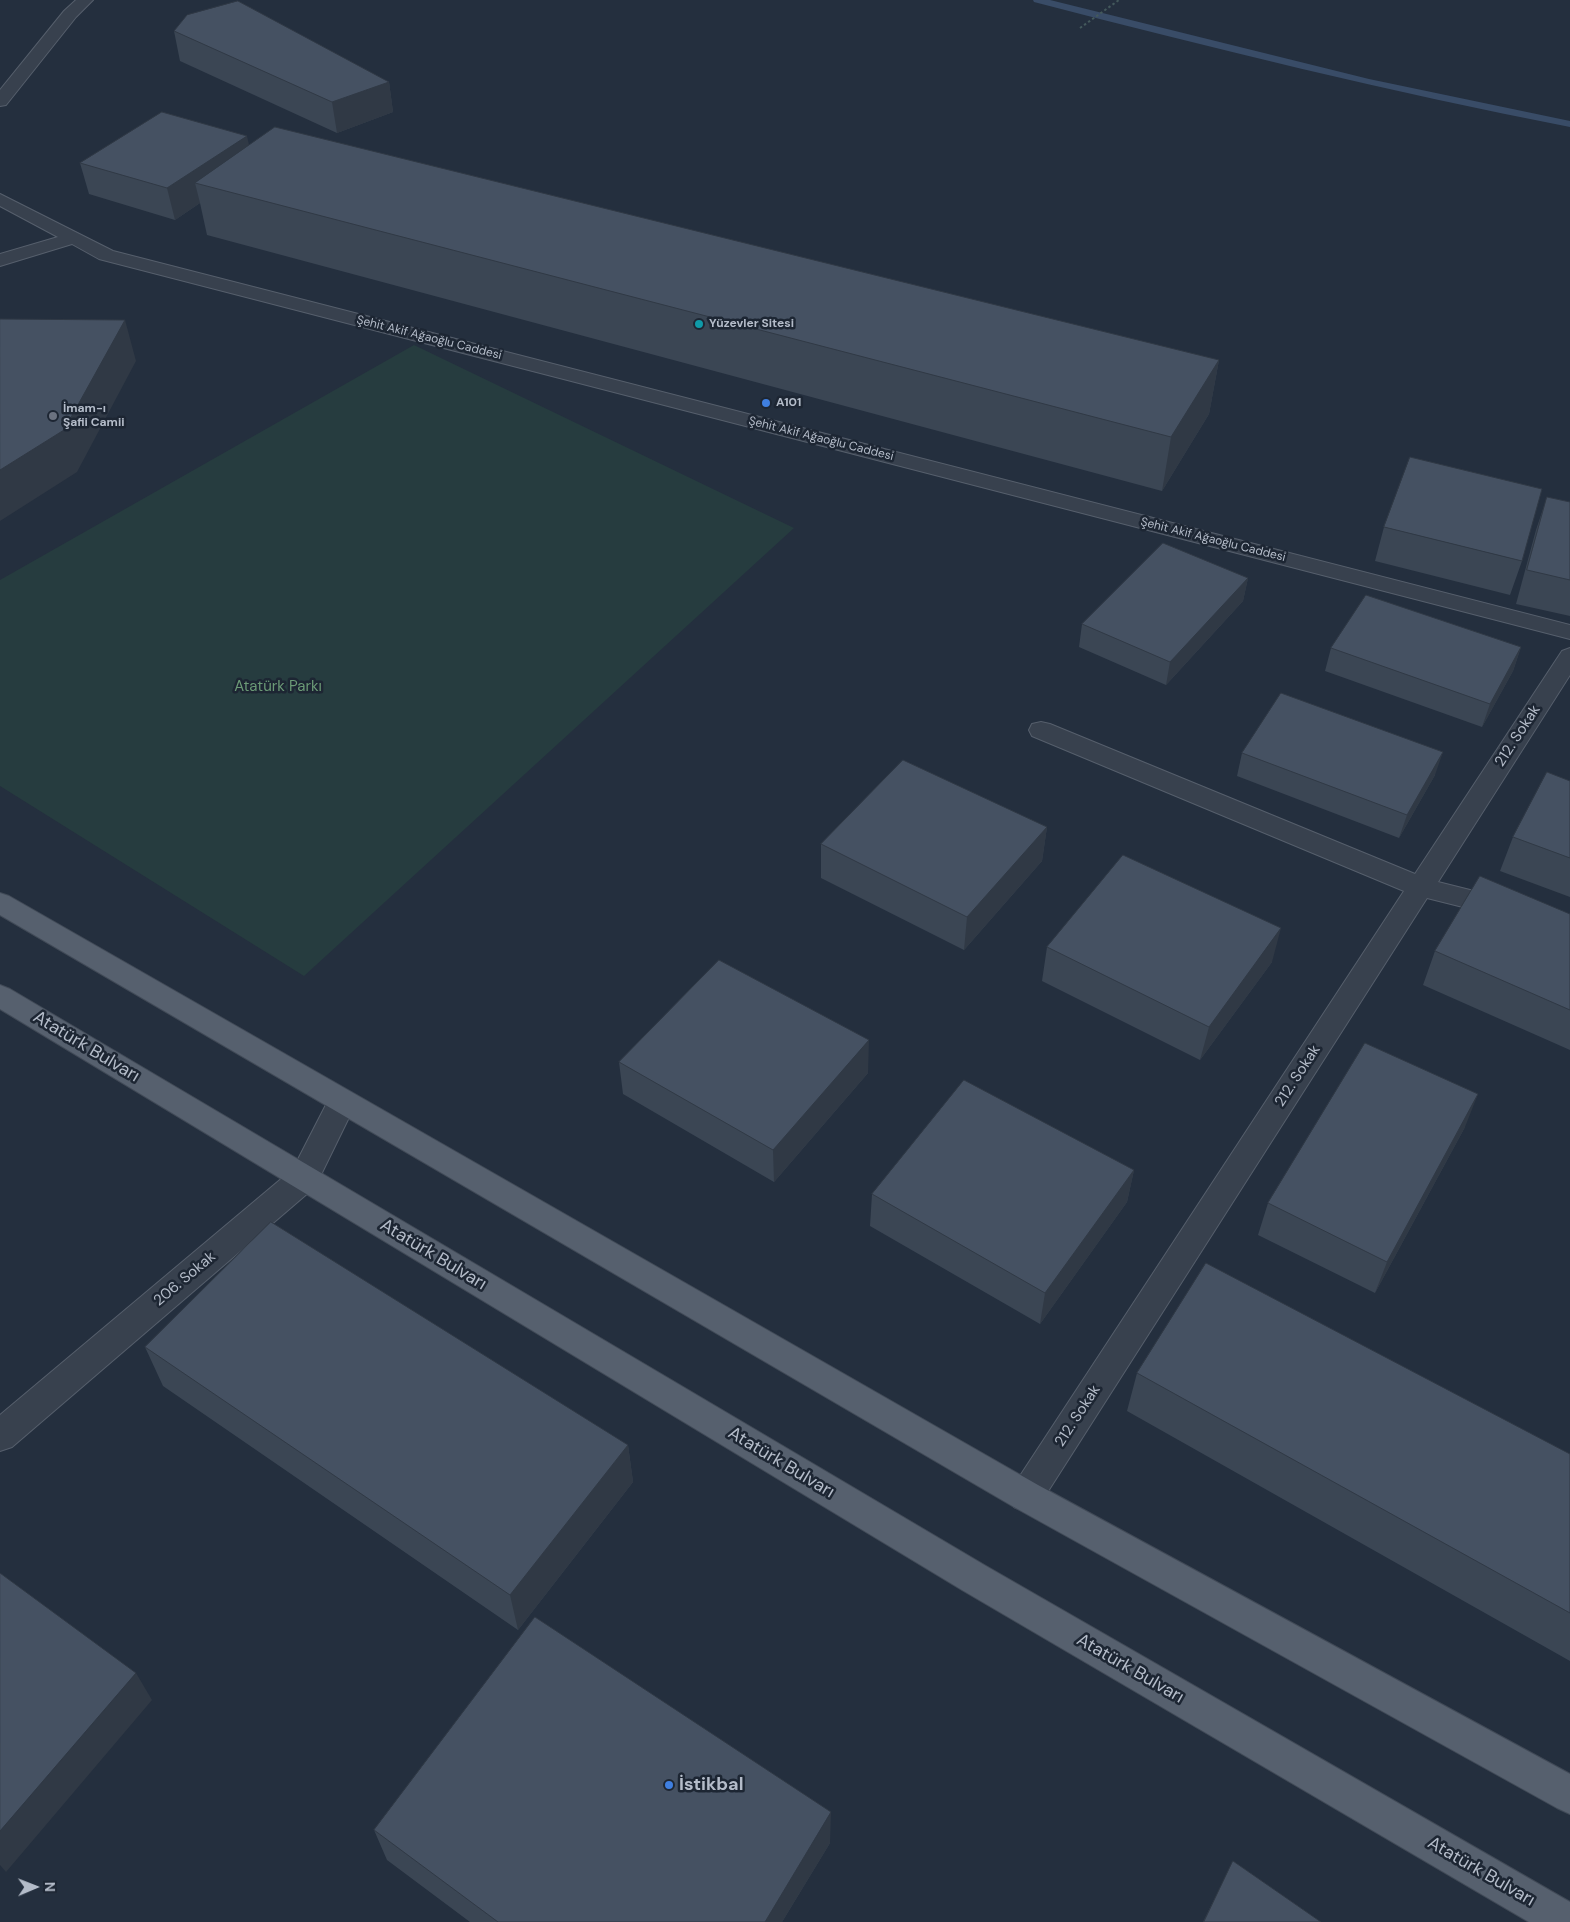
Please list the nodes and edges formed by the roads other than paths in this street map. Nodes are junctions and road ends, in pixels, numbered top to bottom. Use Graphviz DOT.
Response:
graph roads {
  1 [pos="85,0"];
  2 [pos="0,101"];
  3 [pos="0,199"];
  4 [pos="74,238"];
  5 [pos="0,260"];
  6 [pos="1570,632"];
  7 [pos="1570,656"];
  8 [pos="1041,730"];
  9 [pos="1421,887"];
  10 [pos="0,904"];
  11 [pos="1570,938"];
  12 [pos="0,996"];
  13 [pos="342,1101"];
  14 [pos="304,1178"];
  15 [pos="0,1436"];
  16 [pos="1026,1496"];
  17 [pos="1570,1795"];
  18 [pos="1567,1922"];
  1 -- 2 [label="street"];
  3 -- 4 [label="street, Şehit Akif Ağaoğlu Caddesi"];
  4 -- 5 [label="street"];
  4 -- 6 [label="street, Şehit Akif Ağaoğlu Caddesi"];
  7 -- 9 [label="street, 212. Sokak"];
  8 -- 9 [label="street"];
  9 -- 11 [label="street"];
  9 -- 16 [label="street, 212. Sokak"];
  10 -- 13 [label="main road"];
  12 -- 14 [label="main road, Atatürk Bulvarı"];
  13 -- 14 [label="street, 206. Sokak"];
  13 -- 16 [label="main road"];
  14 -- 15 [label="street, 206. Sokak"];
  14 -- 18 [label="main road, Atatürk Bulvarı"];
  16 -- 17 [label="main road"];
}
